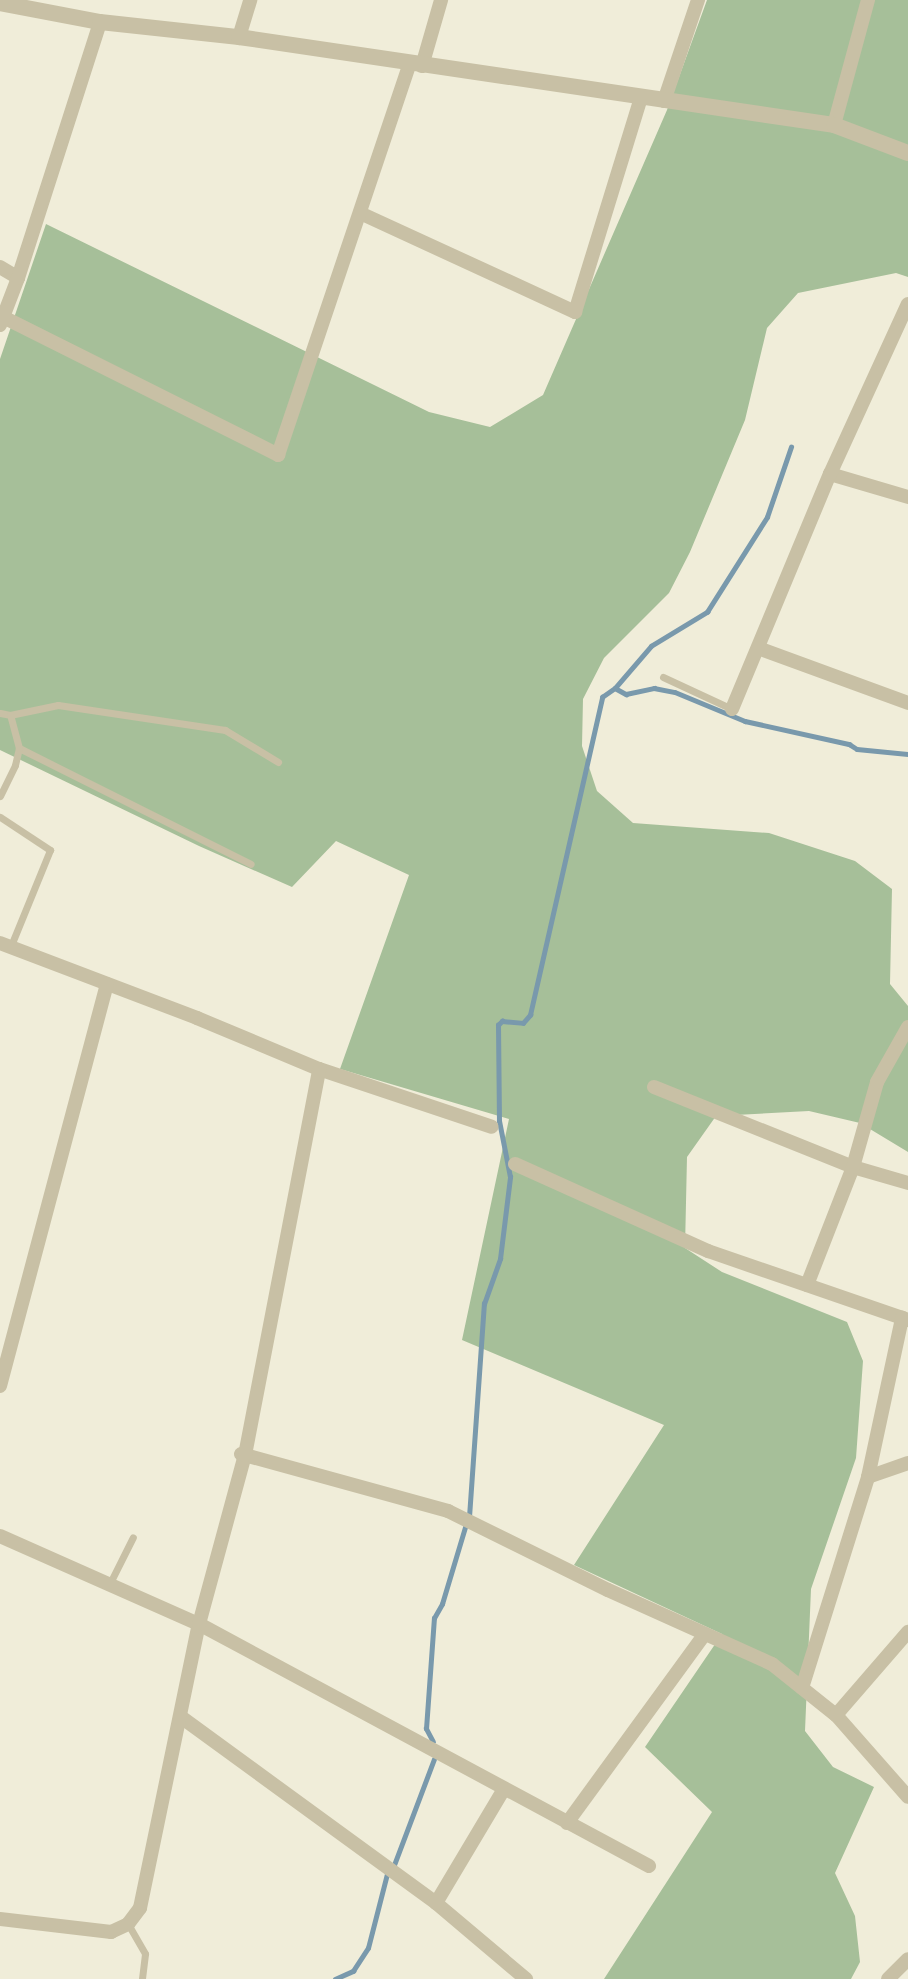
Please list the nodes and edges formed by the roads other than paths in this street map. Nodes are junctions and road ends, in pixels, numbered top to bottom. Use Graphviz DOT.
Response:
graph roads {
  1 [pos="250,0"];
  2 [pos="441,0"];
  3 [pos="698,0"];
  4 [pos="868,0"];
  5 [pos="0,3"];
  6 [pos="100,22"];
  7 [pos="239,37"];
  8 [pos="416,64"];
  9 [pos="641,97"];
  10 [pos="664,101"];
  11 [pos="834,125"];
  12 [pos="908,153"];
  13 [pos="360,213"];
  14 [pos="0,267"];
  15 [pos="18,278"];
  16 [pos="908,304"];
  17 [pos="1,321"];
  18 [pos="830,474"];
  19 [pos="908,496"];
  20 [pos="758,648"];
  21 [pos="663,677"];
  22 [pos="908,703"];
  23 [pos="732,708"];
  24 [pos="0,713"];
  25 [pos="10,715"];
  26 [pos="19,748"];
  27 [pos="278,762"];
  28 [pos="0,796"];
  29 [pos="0,817"];
  30 [pos="250,864"];
  31 [pos="5,945"];
  32 [pos="107,984"];
  33 [pos="908,1027"];
  34 [pos="319,1069"];
  35 [pos="654,1087"];
  36 [pos="492,1127"];
  37 [pos="515,1164"];
  38 [pos="853,1167"];
  39 [pos="908,1183"];
  40 [pos="807,1285"];
  41 [pos="905,1319"];
  42 [pos="0,1386"];
  43 [pos="243,1455"];
  44 [pos="908,1463"];
  45 [pos="868,1477"];
  46 [pos="0,1536"];
  47 [pos="133,1537"];
  48 [pos="110,1583"];
  49 [pos="199,1624"];
  50 [pos="908,1632"];
  51 [pos="705,1634"];
  52 [pos="802,1688"];
  53 [pos="836,1715"];
  54 [pos="181,1717"];
  55 [pos="905,1788"];
  56 [pos="504,1789"];
  57 [pos="567,1823"];
  58 [pos="649,1866"];
  59 [pos="436,1903"];
  60 [pos="0,1919"];
  61 [pos="128,1924"];
  62 [pos="908,1959"];
  63 [pos="142,1979"];
  64 [pos="526,1979"];
  65 [pos="888,1979"];
  1 -- 7 [label="street"];
  2 -- 8 [label="street"];
  3 -- 10 [label="street"];
  4 -- 11 [label="street"];
  5 -- 6 [label="street"];
  6 -- 7 [label="street"];
  6 -- 15 [label="street"];
  7 -- 8 [label="street"];
  8 -- 9 [label="street"];
  8 -- 13 [label="street"];
  9 -- 10 [label="street"];
  9 -- 13 [label="street"];
  10 -- 11 [label="street"];
  11 -- 12 [label="street"];
  13 -- 17 [label="street"];
  14 -- 15 [label="street"];
  15 -- 17 [label="street"];
  16 -- 18 [label="street"];
  18 -- 19 [label="street"];
  18 -- 20 [label="street"];
  20 -- 22 [label="street"];
  20 -- 23 [label="street"];
  21 -- 23 [label="lane"];
  24 -- 25 [label="lane"];
  25 -- 26 [label="lane"];
  25 -- 27 [label="lane"];
  26 -- 28 [label="lane"];
  26 -- 30 [label="lane"];
  29 -- 31 [label="lane"];
  31 -- 32 [label="street"];
  32 -- 34 [label="street"];
  32 -- 42 [label="street"];
  33 -- 38 [label="street"];
  34 -- 36 [label="street"];
  34 -- 43 [label="street"];
  35 -- 38 [label="street"];
  37 -- 40 [label="street"];
  38 -- 39 [label="street"];
  38 -- 40 [label="street"];
  40 -- 41 [label="street"];
  41 -- 45 [label="street"];
  43 -- 49 [label="street"];
  43 -- 51 [label="street"];
  44 -- 45 [label="street"];
  45 -- 52 [label="street"];
  46 -- 48 [label="street"];
  47 -- 48 [label="lane"];
  48 -- 49 [label="street"];
  49 -- 54 [label="street"];
  49 -- 56 [label="street"];
  50 -- 53 [label="street"];
  51 -- 52 [label="street"];
  51 -- 57 [label="street"];
  52 -- 53 [label="street"];
  53 -- 55 [label="street"];
  54 -- 59 [label="street"];
  54 -- 61 [label="street"];
  56 -- 57 [label="street"];
  56 -- 59 [label="street"];
  57 -- 58 [label="street"];
  59 -- 64 [label="street"];
  60 -- 61 [label="street"];
  61 -- 63 [label="lane"];
  62 -- 65 [label="street"];
}
